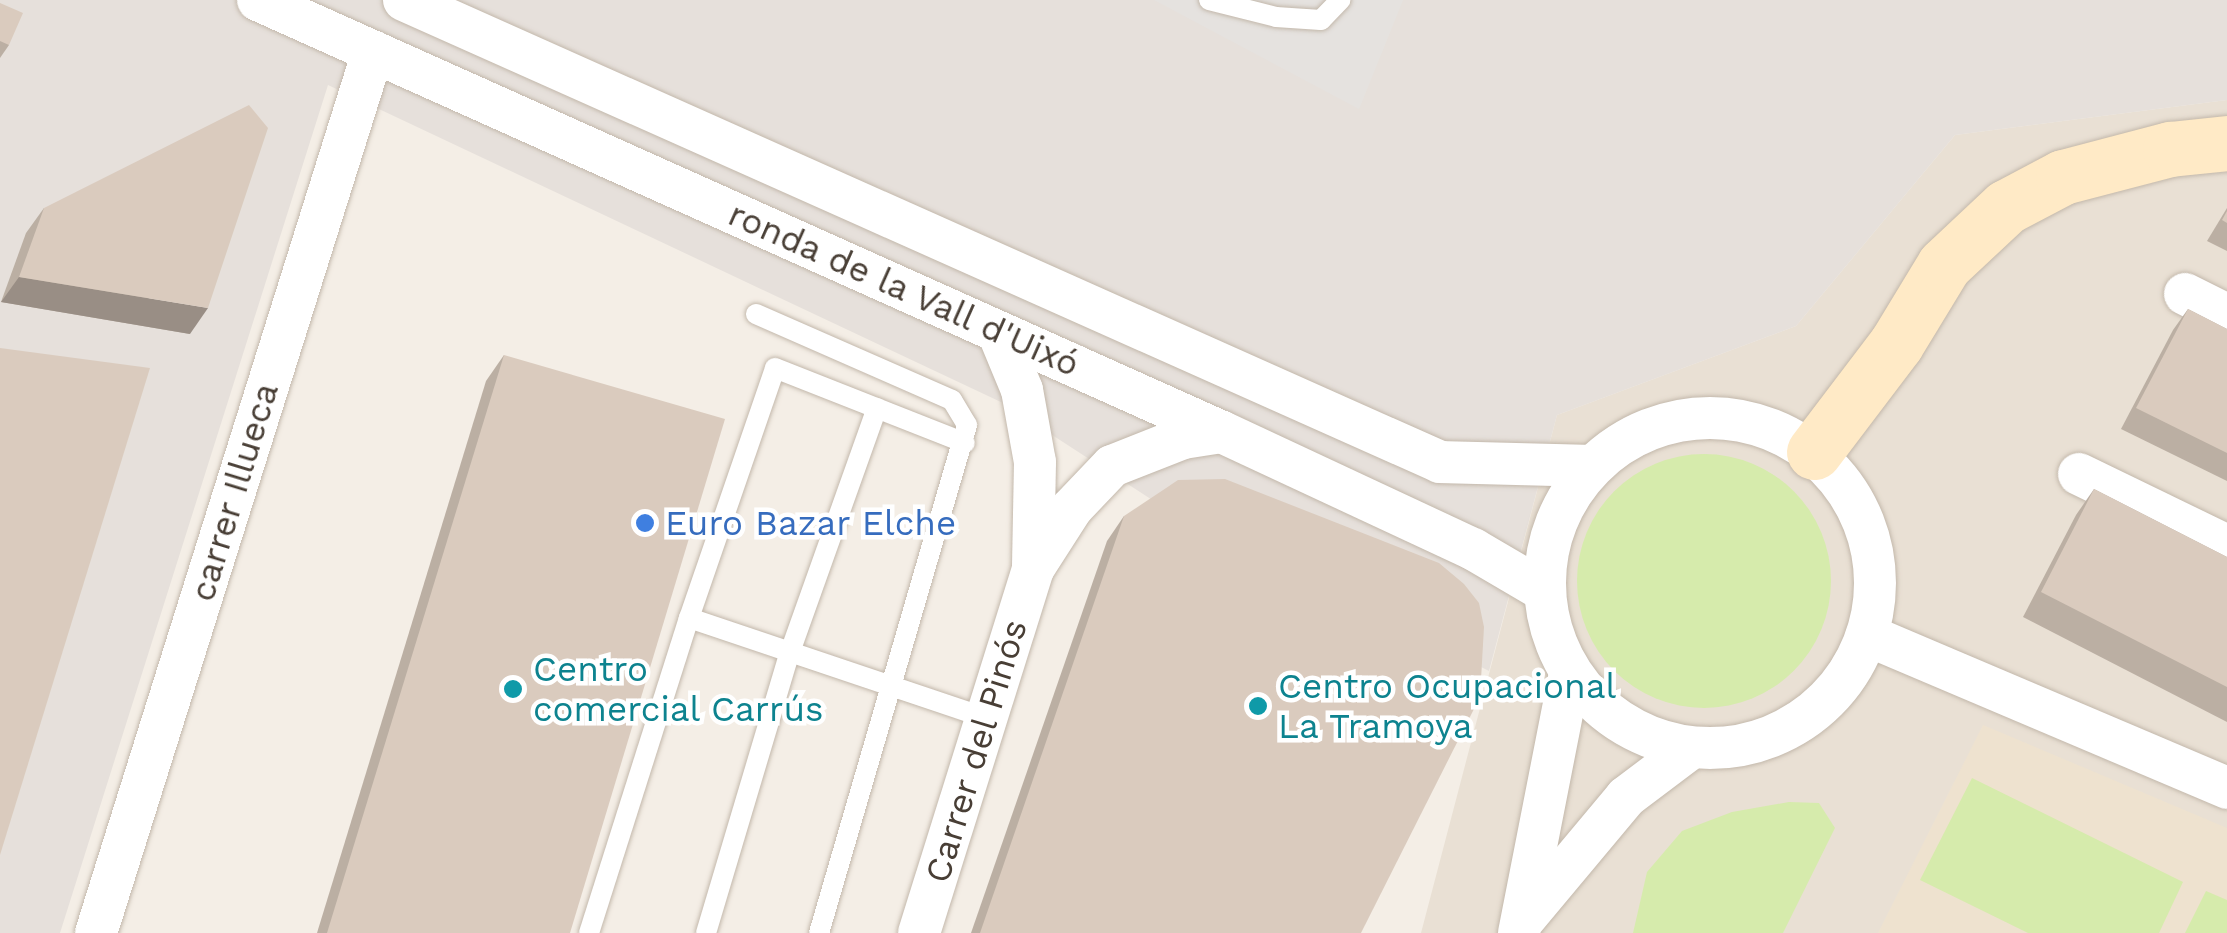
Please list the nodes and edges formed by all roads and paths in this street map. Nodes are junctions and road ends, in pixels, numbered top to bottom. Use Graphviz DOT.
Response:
graph roads {
  1 [pos="258,0"];
  2 [pos="404,0"];
  3 [pos="1209,0"];
  4 [pos="1340,0"];
  5 [pos="373,52"];
  6 [pos="2227,143"];
  7 [pos="2185,294"];
  8 [pos="756,314"];
  9 [pos="2227,315"];
  10 [pos="998,332"];
  11 [pos="877,408"];
  12 [pos="1222,432"];
  13 [pos="965,443"];
  14 [pos="1814,452"];
  15 [pos="1592,466"];
  16 [pos="2079,474"];
  17 [pos="2227,546"];
  18 [pos="1033,569"];
  19 [pos="1543,590"];
  20 [pos="689,618"];
  21 [pos="1868,635"];
  22 [pos="790,652"];
  23 [pos="1570,674"];
  24 [pos="893,684"];
  25 [pos="986,718"];
  26 [pos="1690,748"];
  27 [pos="2227,788"];
  28 [pos="1520,928"];
  29 [pos="96,933"];
  30 [pos="589,933"];
  31 [pos="706,933"];
  32 [pos="819,933"];
  33 [pos="919,933"];
  1 -- 5 [label="street, ronda de la Vall d'Uixó"];
  2 -- 15 [label="street, ronda de la Vall d'Uixó"];
  3 -- 4 [label="lane"];
  5 -- 10 [label="street, ronda de la Vall d'Uixó"];
  5 -- 29 [label="street, carrer Illueca"];
  6 -- 14 [label="street"];
  7 -- 9 [label="street"];
  8 -- 13 [label="lane"];
  10 -- 12 [label="street, ronda de la Vall d'Uixó"];
  10 -- 18 [label="street, Carrer del Pinós"];
  11 -- 13 [label="lane"];
  11 -- 20 [label="lane"];
  11 -- 22 [label="lane"];
  12 -- 18 [label="street, Carrer del Pinós"];
  12 -- 19 [label="street, ronda de la Vall d'Uixó"];
  13 -- 24 [label="lane"];
  14 -- 15 [label="street"];
  14 -- 21 [label="street"];
  15 -- 19 [label="street"];
  16 -- 17 [label="street"];
  18 -- 25 [label="street, Carrer del Pinós"];
  19 -- 23 [label="street"];
  20 -- 22 [label="lane"];
  20 -- 30 [label="lane"];
  21 -- 26 [label="street"];
  21 -- 27 [label="street"];
  22 -- 24 [label="lane"];
  22 -- 31 [label="lane"];
  23 -- 26 [label="street"];
  23 -- 28 [label="street"];
  24 -- 25 [label="lane"];
  24 -- 32 [label="lane"];
  25 -- 33 [label="street, Carrer del Pinós"];
  26 -- 28 [label="street"];
}
